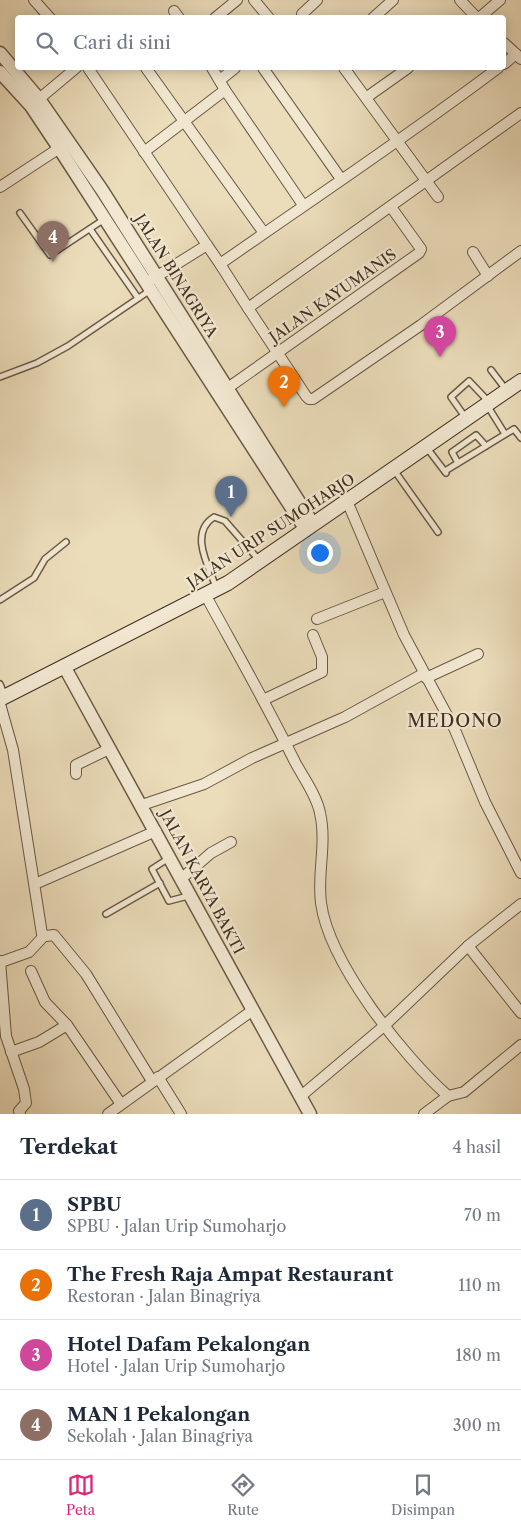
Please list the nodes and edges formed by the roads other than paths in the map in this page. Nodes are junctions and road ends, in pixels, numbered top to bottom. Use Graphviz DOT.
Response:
graph roads {
  1 [pos="237,0"];
  2 [pos="254,0"];
  3 [pos="317,0"];
  4 [pos="393,0"];
  5 [pos="460,0"];
  6 [pos="500,0"];
  7 [pos="40,2"];
  8 [pos="48,15"];
  9 [pos="219,15"];
  10 [pos="266,15"];
  11 [pos="303,15"];
  12 [pos="378,15"];
  13 [pos="479,15"];
  14 [pos="481,15"];
  15 [pos="506,44"];
  16 [pos="0,53"];
  17 [pos="519,56"];
  18 [pos="506,63"];
  19 [pos="74,70"];
  20 [pos="89,70"];
  21 [pos="148,70"];
  22 [pos="213,70"];
  23 [pos="232,70"];
  24 [pos="264,70"];
  25 [pos="346,70"];
  26 [pos="405,70"];
  27 [pos="495,70"];
  28 [pos="1,75"];
  29 [pos="220,80"];
  30 [pos="224,90"];
  31 [pos="367,98"];
  32 [pos="39,99"];
  33 [pos="521,113"];
  34 [pos="185,120"];
  35 [pos="397,139"];
  36 [pos="64,145"];
  37 [pos="144,152"];
  38 [pos="341,179"];
  39 [pos="426,181"];
  40 [pos="0,186"];
  41 [pos="438,197"];
  42 [pos="303,205"];
  43 [pos="391,207"];
  44 [pos="20,213"];
  45 [pos="103,220"];
  46 [pos="90,229"];
  47 [pos="264,233"];
  48 [pos="207,245"];
  49 [pos="521,251"];
  50 [pos="473,252"];
  51 [pos="220,264"];
  52 [pos="488,276"];
  53 [pos="151,286"];
  54 [pos="138,298"];
  55 [pos="248,308"];
  56 [pos="278,353"];
  57 [pos="491,370"];
  58 [pos="0,377"];
  59 [pos="521,381"];
  60 [pos="507,391"];
  61 [pos="222,392"];
  62 [pos="488,404"];
  63 [pos="466,420"];
  64 [pos="505,434"];
  65 [pos="521,438"];
  66 [pos="486,446"];
  67 [pos="427,447"];
  68 [pos="458,463"];
  69 [pos="394,470"];
  70 [pos="347,501"];
  71 [pos="309,527"];
  72 [pos="438,532"];
  73 [pos="66,542"];
  74 [pos="260,560"];
  75 [pos="385,592"];
  76 [pos="211,593"];
  77 [pos="0,600"];
  78 [pos="318,619"];
  79 [pos="313,635"];
  80 [pos="478,654"];
  81 [pos="64,666"];
  82 [pos="424,676"];
  83 [pos="1,696"];
  84 [pos="263,700"];
  85 [pos="287,744"];
  86 [pos="109,749"];
  87 [pos="76,774"];
  88 [pos="142,805"];
  89 [pos="156,831"];
  90 [pos="231,842"];
  91 [pos="170,858"];
  92 [pos="521,873"];
  93 [pos="181,879"];
  94 [pos="160,883"];
  95 [pos="35,884"];
  96 [pos="190,895"];
  97 [pos="521,904"];
  98 [pos="106,914"];
  99 [pos="44,936"];
  100 [pos="468,946"];
  101 [pos="1,961"];
  102 [pos="32,971"];
  103 [pos="253,1010"];
  104 [pos="521,1013"];
  105 [pos="67,1025"];
  106 [pos="384,1026"];
  107 [pos="3,1037"];
  108 [pos="521,1045"];
  109 [pos="12,1052"];
  110 [pos="155,1079"];
  111 [pos="301,1096"];
  112 [pos="448,1096"];
  113 [pos="121,1104"];
  114 [pos="20,1114"];
  115 [pos="108,1114"];
  116 [pos="181,1114"];
  117 [pos="310,1114"];
  118 [pos="424,1114"];
  1 -- 9 [label="street"];
  2 -- 10 [label="street"];
  3 -- 11 [label="street"];
  4 -- 12 [label="street"];
  5 -- 13 [label="street"];
  6 -- 14 [label="street"];
  7 -- 8 [label="street"];
  15 -- 17 [label="street"];
  16 -- 32 [label="street, JALAN BINAGRIYA"];
  17 -- 18 [label="street"];
  19 -- 32 [label="street"];
  20 -- 37 [label="street"];
  21 -- 34 [label="street"];
  22 -- 29 [label="street"];
  23 -- 29 [label="street"];
  24 -- 38 [label="street"];
  25 -- 31 [label="street"];
  26 -- 31 [label="street"];
  27 -- 35 [label="street"];
  28 -- 36 [label="street, JALAN BINAGRIYA"];
  29 -- 30 [label="street"];
  30 -- 34 [label="street"];
  30 -- 42 [label="street"];
  31 -- 35 [label="street"];
  32 -- 36 [label="street, JALAN BINAGRIYA"];
  33 -- 39 [label="street"];
  34 -- 37 [label="street"];
  34 -- 47 [label="street"];
  35 -- 38 [label="street"];
  35 -- 39 [label="street"];
  36 -- 40 [label="street"];
  36 -- 45 [label="street, JALAN BINAGRIYA"];
  36 -- 53 [label="street, JALAN BINAGRIYA"];
  37 -- 48 [label="street"];
  38 -- 42 [label="street"];
  39 -- 41 [label="street"];
  39 -- 43 [label="street"];
  42 -- 47 [label="street"];
  43 -- 55 [label="street"];
  43 -- 56 [label="street, JALAN KAYUMANIS"];
  44 -- 46 [label="lane"];
  45 -- 46 [label="lane"];
  45 -- 53 [label="street, JALAN BINAGRIYA"];
  46 -- 54 [label="lane"];
  47 -- 51 [label="street"];
  48 -- 51 [label="street"];
  48 -- 53 [label="street"];
  49 -- 52 [label="street"];
  50 -- 52 [label="street"];
  51 -- 55 [label="street"];
  52 -- 56 [label="street"];
  53 -- 54 [label="lane"];
  53 -- 61 [label="street, JALAN BINAGRIYA"];
  54 -- 58 [label="lane"];
  55 -- 56 [label="street"];
  56 -- 61 [label="street, JALAN KAYUMANIS"];
  57 -- 60 [label="lane"];
  59 -- 60 [label="main road, JALAN URIP SUMOHARJO"];
  60 -- 62 [label="main road, JALAN URIP SUMOHARJO"];
  61 -- 71 [label="street, JALAN BINAGRIYA"];
  62 -- 63 [label="main road, JALAN URIP SUMOHARJO"];
  62 -- 63 [label="lane"];
  62 -- 64 [label="lane"];
  63 -- 67 [label="main road, JALAN URIP SUMOHARJO"];
  64 -- 65 [label="lane"];
  64 -- 66 [label="lane"];
  66 -- 68 [label="lane"];
  66 -- 68 [label="lane"];
  67 -- 68 [label="lane"];
  67 -- 69 [label="main road, JALAN URIP SUMOHARJO"];
  69 -- 70 [label="main road, JALAN URIP SUMOHARJO"];
  69 -- 72 [label="lane"];
  70 -- 71 [label="main road, JALAN URIP SUMOHARJO"];
  70 -- 75 [label="street"];
  71 -- 74 [label="main road, JALAN URIP SUMOHARJO"];
  73 -- 77 [label="lane"];
  74 -- 76 [label="main road, JALAN URIP SUMOHARJO"];
  74 -- 76 [label="lane"];
  75 -- 78 [label="street"];
  75 -- 82 [label="street"];
  76 -- 81 [label="main road, JALAN URIP SUMOHARJO"];
  76 -- 84 [label="street"];
  79 -- 84 [label="street"];
  80 -- 82 [label="street"];
  81 -- 83 [label="main road, JALAN URIP SUMOHARJO"];
  81 -- 86 [label="street, JALAN KARYA BAKTI"];
  82 -- 85 [label="street"];
  82 -- 92 [label="street"];
  83 -- 95 [label="street"];
  84 -- 85 [label="street"];
  85 -- 88 [label="street"];
  85 -- 106 [label="street"];
  86 -- 87 [label="street"];
  86 -- 88 [label="street, JALAN KARYA BAKTI"];
  88 -- 89 [label="street, JALAN KARYA BAKTI"];
  89 -- 91 [label="street, JALAN KARYA BAKTI"];
  89 -- 95 [label="street"];
  90 -- 93 [label="street"];
  91 -- 93 [label="street, JALAN KARYA BAKTI"];
  91 -- 94 [label="lane"];
  93 -- 96 [label="street, JALAN KARYA BAKTI"];
  94 -- 96 [label="lane"];
  94 -- 98 [label="lane"];
  95 -- 99 [label="street"];
  96 -- 103 [label="street, JALAN KARYA BAKTI"];
  97 -- 100 [label="street"];
  99 -- 101 [label="street"];
  99 -- 110 [label="street"];
  100 -- 104 [label="street"];
  100 -- 106 [label="street"];
  101 -- 107 [label="street"];
  102 -- 105 [label="street"];
  103 -- 110 [label="street"];
  103 -- 111 [label="street, JALAN KARYA BAKTI"];
  105 -- 109 [label="street"];
  105 -- 113 [label="street"];
  106 -- 111 [label="street"];
  106 -- 112 [label="street"];
  107 -- 109 [label="street"];
  108 -- 112 [label="street"];
  109 -- 114 [label="street"];
  110 -- 113 [label="street"];
  110 -- 116 [label="street"];
  111 -- 117 [label="street, JALAN KARYA BAKTI"];
  112 -- 118 [label="street"];
  113 -- 115 [label="street"];
}
